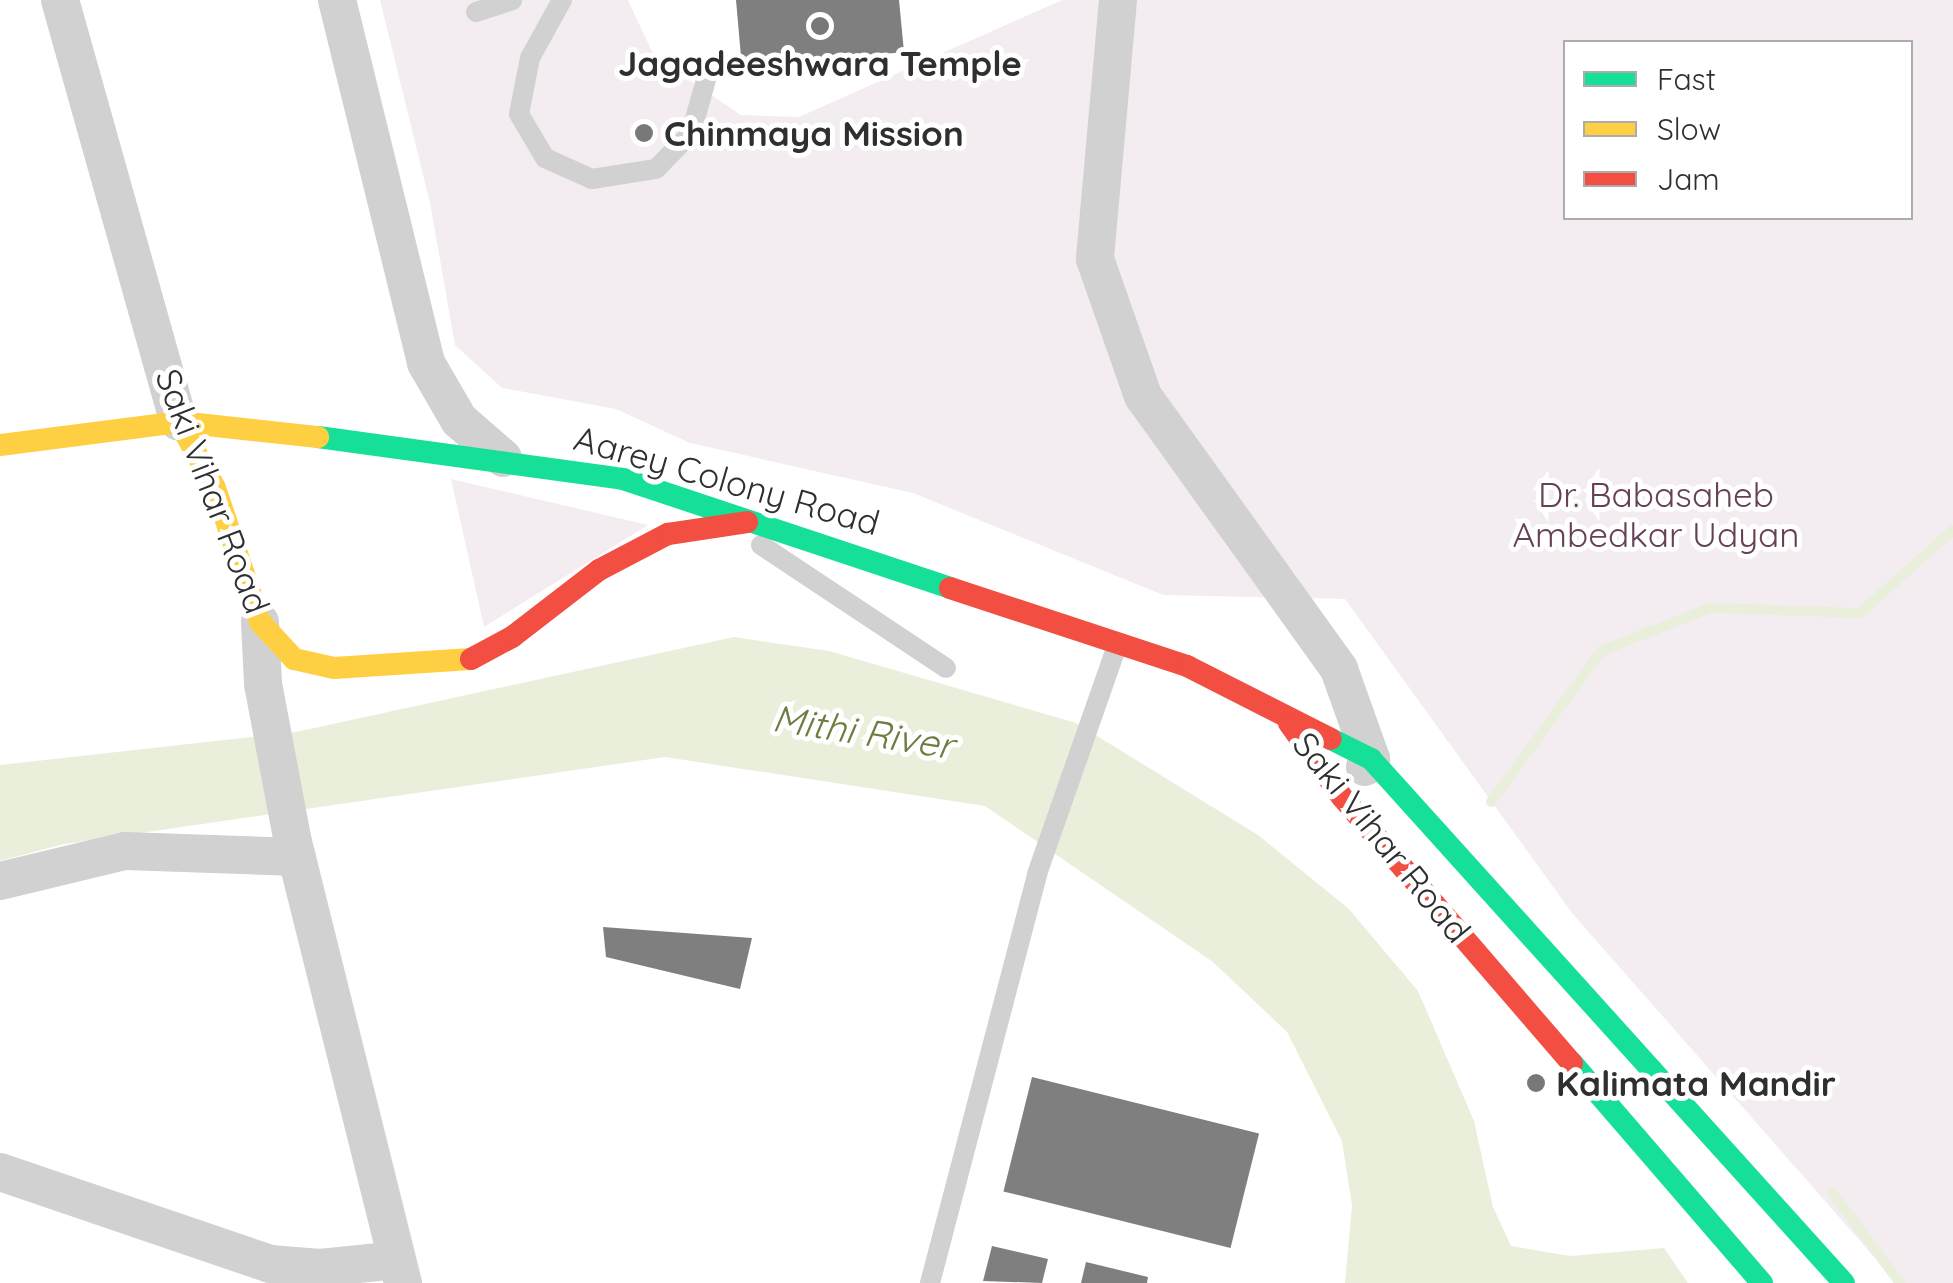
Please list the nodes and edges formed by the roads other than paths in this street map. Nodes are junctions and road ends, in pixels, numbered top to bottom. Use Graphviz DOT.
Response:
graph roads {
  1 [pos="60,0"];
  2 [pos="337,0"];
  3 [pos="512,0"];
  4 [pos="562,0"];
  5 [pos="1118,0"];
  6 [pos="476,12"];
  7 [pos="709,69"];
  8 [pos="180,422"];
  9 [pos="0,445"];
  10 [pos="503,458"];
  11 [pos="760,520"];
  12 [pos="730,524"];
  13 [pos="260,622"];
  14 [pos="1119,640"];
  15 [pos="946,668"];
  16 [pos="1287,721"];
  17 [pos="1371,760"];
  18 [pos="1342,797"];
  19 [pos="294,848"];
  20 [pos="0,881"];
  21 [pos="0,1172"];
  22 [pos="1754,1227"];
  23 [pos="400,1272"];
  24 [pos="930,1283"];
  25 [pos="1762,1283"];
  26 [pos="1844,1283"];
  1 -- 8 [label="street, Saki Vihar Road"];
  2 -- 10 [label="street"];
  3 -- 6 [label="lane"];
  4 -- 7 [label="lane"];
  5 -- 17 [label="street"];
  8 -- 9 [label="main road, Aarey Colony Road"];
  8 -- 10 [label="main road, Aarey Colony Road"];
  8 -- 13 [label="main road, Saki Vihar Road"];
  10 -- 11 [label="main road, Aarey Colony Road"];
  11 -- 12 [label="main road, Saki Vihar Road"];
  11 -- 14 [label="main road, Aarey Colony Road"];
  12 -- 13 [label="main road, Saki Vihar Road"];
  12 -- 15 [label="lane"];
  13 -- 19 [label="street"];
  14 -- 16 [label="main road, Aarey Colony Road"];
  14 -- 24 [label="lane"];
  16 -- 17 [label="main road, Saki Vihar Road"];
  16 -- 18 [label="main road, Saki Vihar Road"];
  17 -- 18 [label="street"];
  17 -- 22 [label="main road, Saki Vihar Road"];
  18 -- 22 [label="main road, Saki Vihar Road"];
  19 -- 20 [label="street"];
  19 -- 23 [label="street"];
  21 -- 23 [label="street"];
  22 -- 25 [label="main road, Saki Vihar Road"];
  22 -- 26 [label="main road, Saki Vihar Road"];
}
